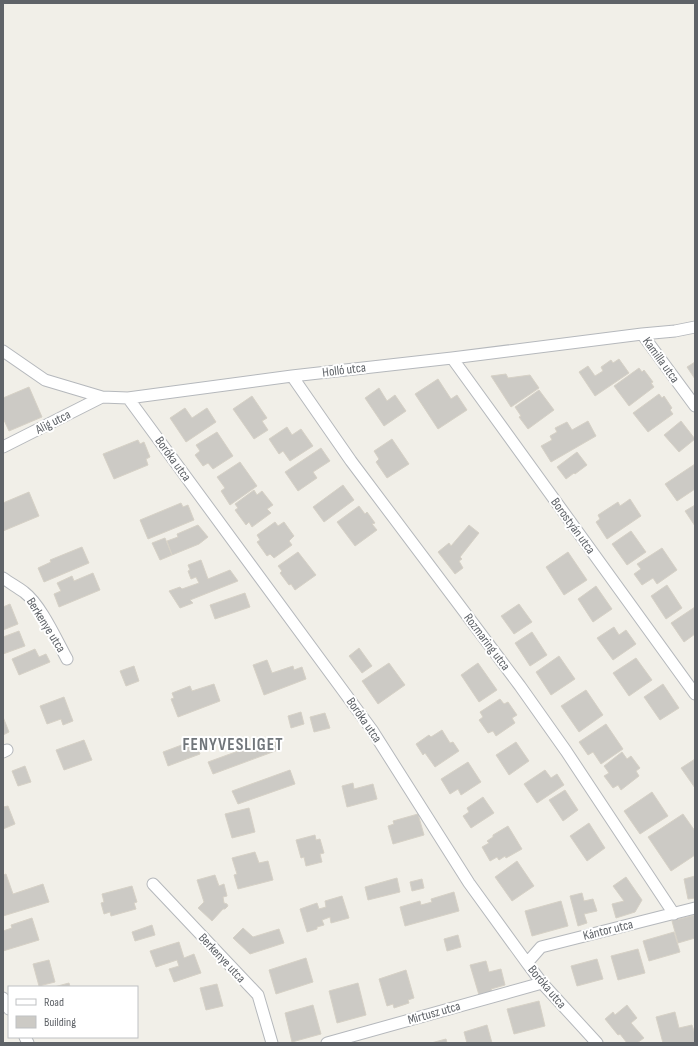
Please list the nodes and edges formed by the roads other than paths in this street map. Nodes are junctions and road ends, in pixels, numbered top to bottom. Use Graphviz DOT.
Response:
graph roads {
  1 [pos="695,327"];
  2 [pos="642,334"];
  3 [pos="3,351"];
  4 [pos="452,358"];
  5 [pos="292,376"];
  6 [pos="102,397"];
  7 [pos="128,398"];
  8 [pos="695,406"];
  9 [pos="3,447"];
  10 [pos="3,578"];
  11 [pos="67,659"];
  12 [pos="695,694"];
  13 [pos="153,884"];
  14 [pos="695,908"];
  15 [pos="674,914"];
  16 [pos="527,963"];
  17 [pos="542,983"];
  18 [pos="3,998"];
  19 [pos="8,1007"];
  20 [pos="272,1043"];
  21 [pos="327,1043"];
  22 [pos="597,1043"];
  1 -- 2 [label="street, Holló utca"];
  2 -- 4 [label="street, Holló utca"];
  2 -- 8 [label="street, Kamilla utca"];
  3 -- 6 [label="street, Holló utca"];
  4 -- 5 [label="street, Holló utca"];
  4 -- 12 [label="street, Borostyán utca"];
  5 -- 7 [label="street, Holló utca"];
  5 -- 15 [label="street, Rozmaring utca"];
  6 -- 7 [label="street, Holló utca"];
  6 -- 9 [label="street, Alig utca"];
  7 -- 16 [label="street, Boróka utca"];
  10 -- 11 [label="street, Berkenye utca"];
  13 -- 20 [label="street, Berkenye utca"];
  14 -- 15 [label="street, Kántor utca"];
  15 -- 16 [label="street, Kántor utca"];
  16 -- 17 [label="street, Boróka utca"];
  17 -- 21 [label="street, Mirtusz utca"];
  17 -- 22 [label="street, Boróka utca"];
  18 -- 19 [label="street"];
}
